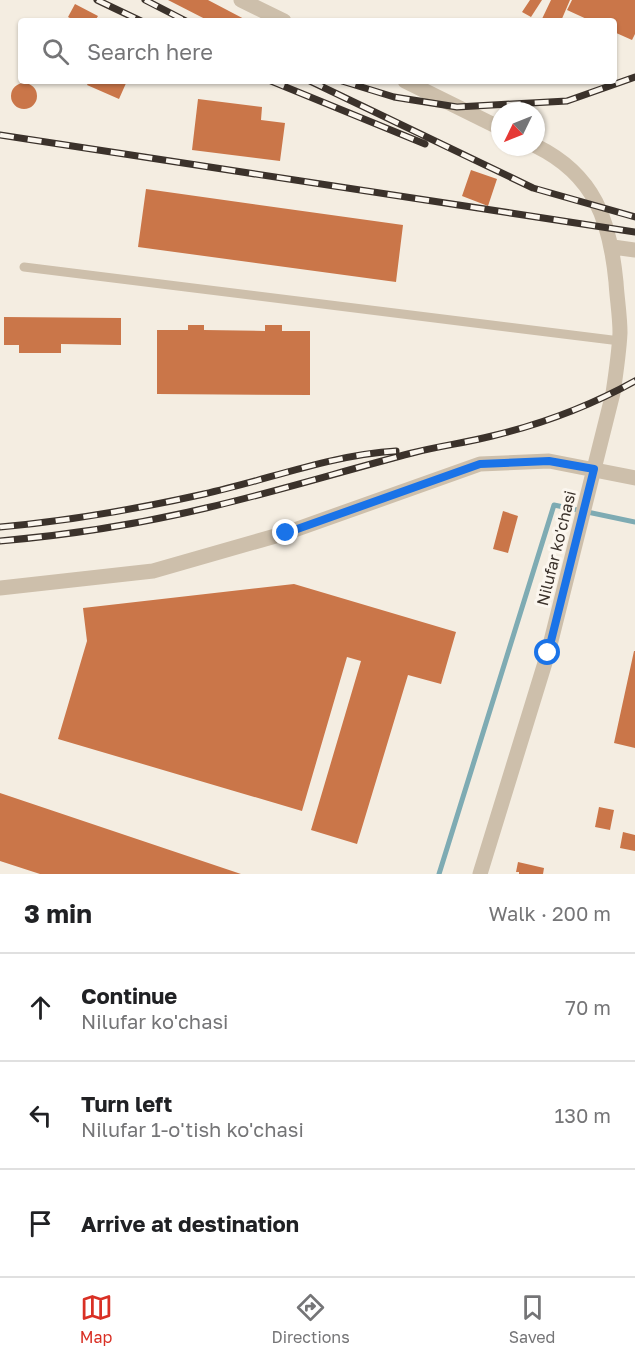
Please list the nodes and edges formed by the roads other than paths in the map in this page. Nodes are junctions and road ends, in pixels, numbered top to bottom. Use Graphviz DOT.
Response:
graph roads {
  1 [pos="241,0"];
  2 [pos="278,18"];
  3 [pos="411,84"];
  4 [pos="491,124"];
  5 [pos="545,151"];
  6 [pos="613,248"];
  7 [pos="635,250"];
  8 [pos="24,267"];
  9 [pos="620,342"];
  10 [pos="594,469"];
  11 [pos="635,478"];
  12 [pos="0,588"];
  13 [pos="480,874"];
  1 -- 2 [label="street"];
  3 -- 4 [label="street"];
  5 -- 6 [label="street, Nilufar ko'chasi"];
  6 -- 7 [label="street"];
  6 -- 9 [label="street, Nilufar ko'chasi"];
  8 -- 9 [label="lane"];
  9 -- 10 [label="street, Nilufar ko'chasi"];
  10 -- 11 [label="street"];
  10 -- 12 [label="street"];
  10 -- 13 [label="street, Nilufar ko'chasi"];
}
